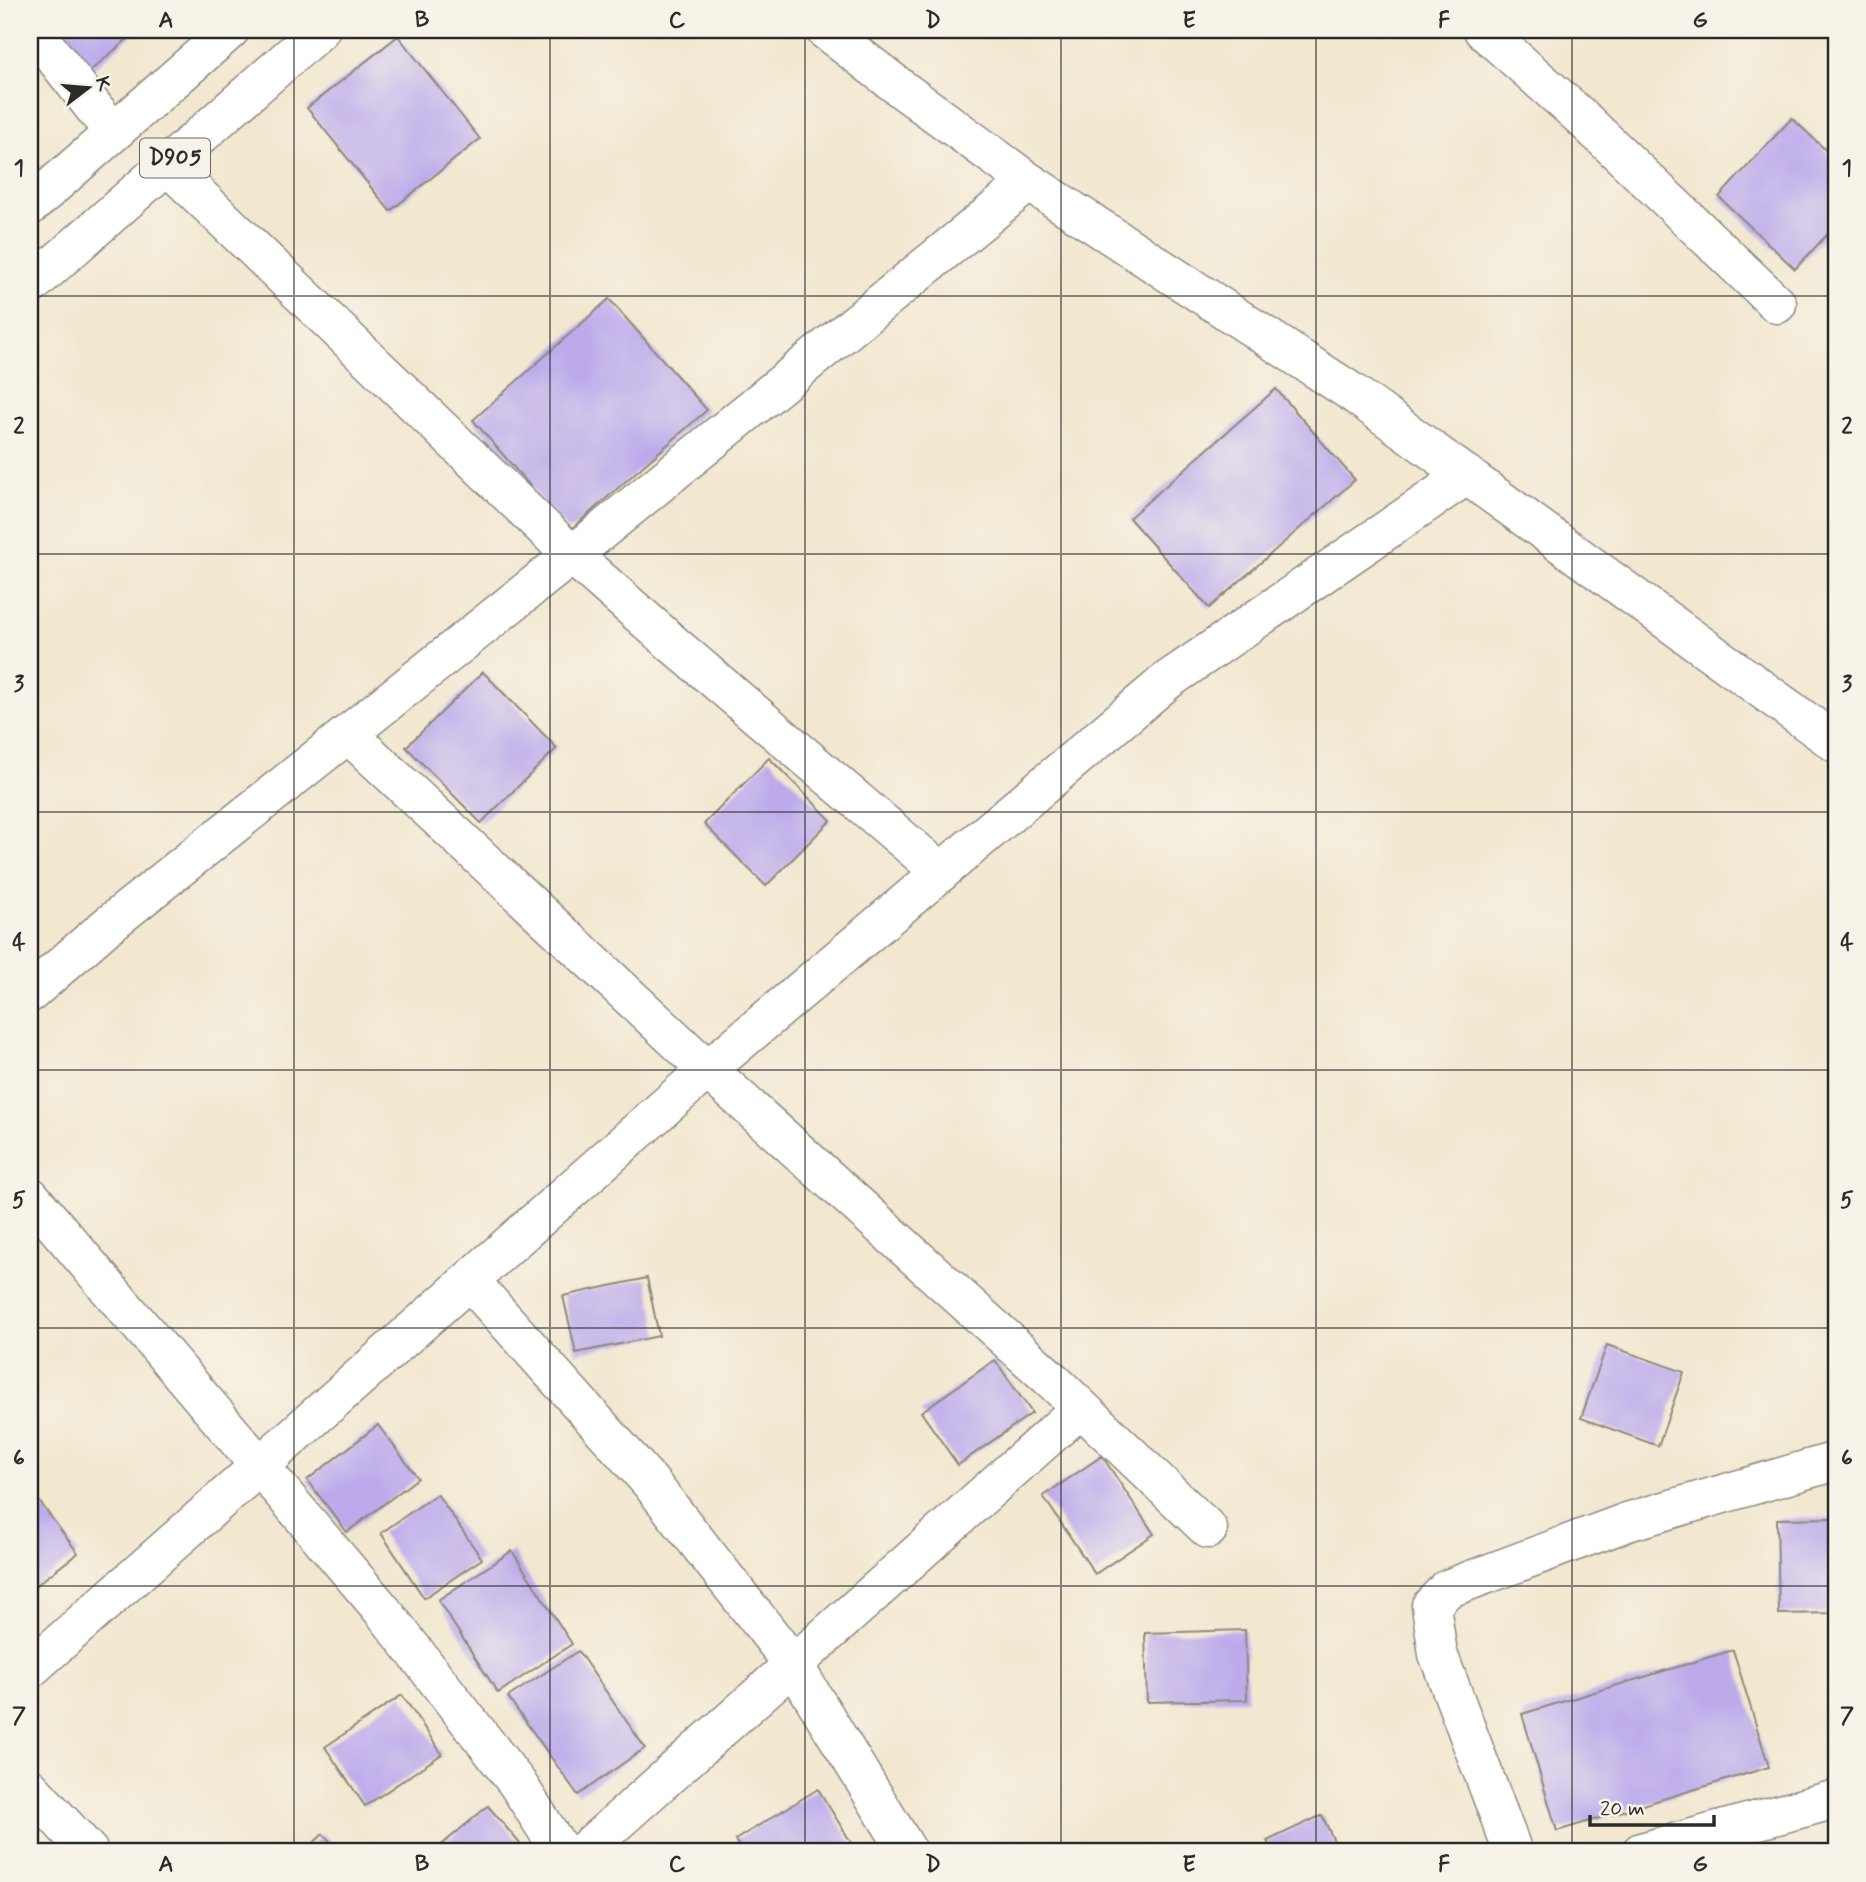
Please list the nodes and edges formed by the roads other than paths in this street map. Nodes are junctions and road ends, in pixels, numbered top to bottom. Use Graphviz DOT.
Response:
graph roads {
  1 [pos="33,30"];
  2 [pos="230,30"];
  3 [pos="320,30"];
  4 [pos="825,30"];
  5 [pos="1483,30"];
  6 [pos="113,132"];
  7 [pos="167,165"];
  8 [pos="1029,182"];
  9 [pos="30,206"];
  10 [pos="30,286"];
  11 [pos="1777,304"];
  12 [pos="1467,475"];
  13 [pos="572,555"];
  14 [pos="348,734"];
  15 [pos="1836,743"];
  16 [pos="941,873"];
  17 [pos="30,993"];
  18 [pos="708,1070"];
  19 [pos="30,1196"];
  20 [pos="470,1281"];
  21 [pos="1081,1409"];
  22 [pos="1836,1461"];
  23 [pos="260,1466"];
  24 [pos="1208,1530"];
  25 [pos="793,1664"];
  26 [pos="30,1669"];
  27 [pos="30,1788"];
  28 [pos="1836,1798"];
  29 [pos="89,1852"];
  30 [pos="561,1852"];
  31 [pos="583,1852"];
  32 [pos="908,1852"];
  33 [pos="1513,1852"];
  34 [pos="1641,1852"];
  1 -- 6 [label="street"];
  2 -- 6 [label="street, D905"];
  3 -- 7 [label="street, D905"];
  4 -- 8 [label="street"];
  5 -- 11 [label="street"];
  6 -- 9 [label="street, D905"];
  7 -- 10 [label="street, D905"];
  7 -- 13 [label="street"];
  8 -- 12 [label="street"];
  8 -- 13 [label="street"];
  12 -- 15 [label="street"];
  12 -- 16 [label="street"];
  13 -- 14 [label="street"];
  13 -- 16 [label="street"];
  14 -- 17 [label="street"];
  14 -- 18 [label="street"];
  16 -- 18 [label="street"];
  18 -- 20 [label="street"];
  18 -- 21 [label="street"];
  19 -- 23 [label="street"];
  20 -- 23 [label="street"];
  20 -- 25 [label="street"];
  21 -- 24 [label="street"];
  21 -- 25 [label="street"];
  22 -- 33 [label="street"];
  23 -- 26 [label="street"];
  23 -- 30 [label="street"];
  25 -- 31 [label="street"];
  25 -- 32 [label="street"];
  27 -- 29 [label="street"];
  28 -- 34 [label="street"];
}
